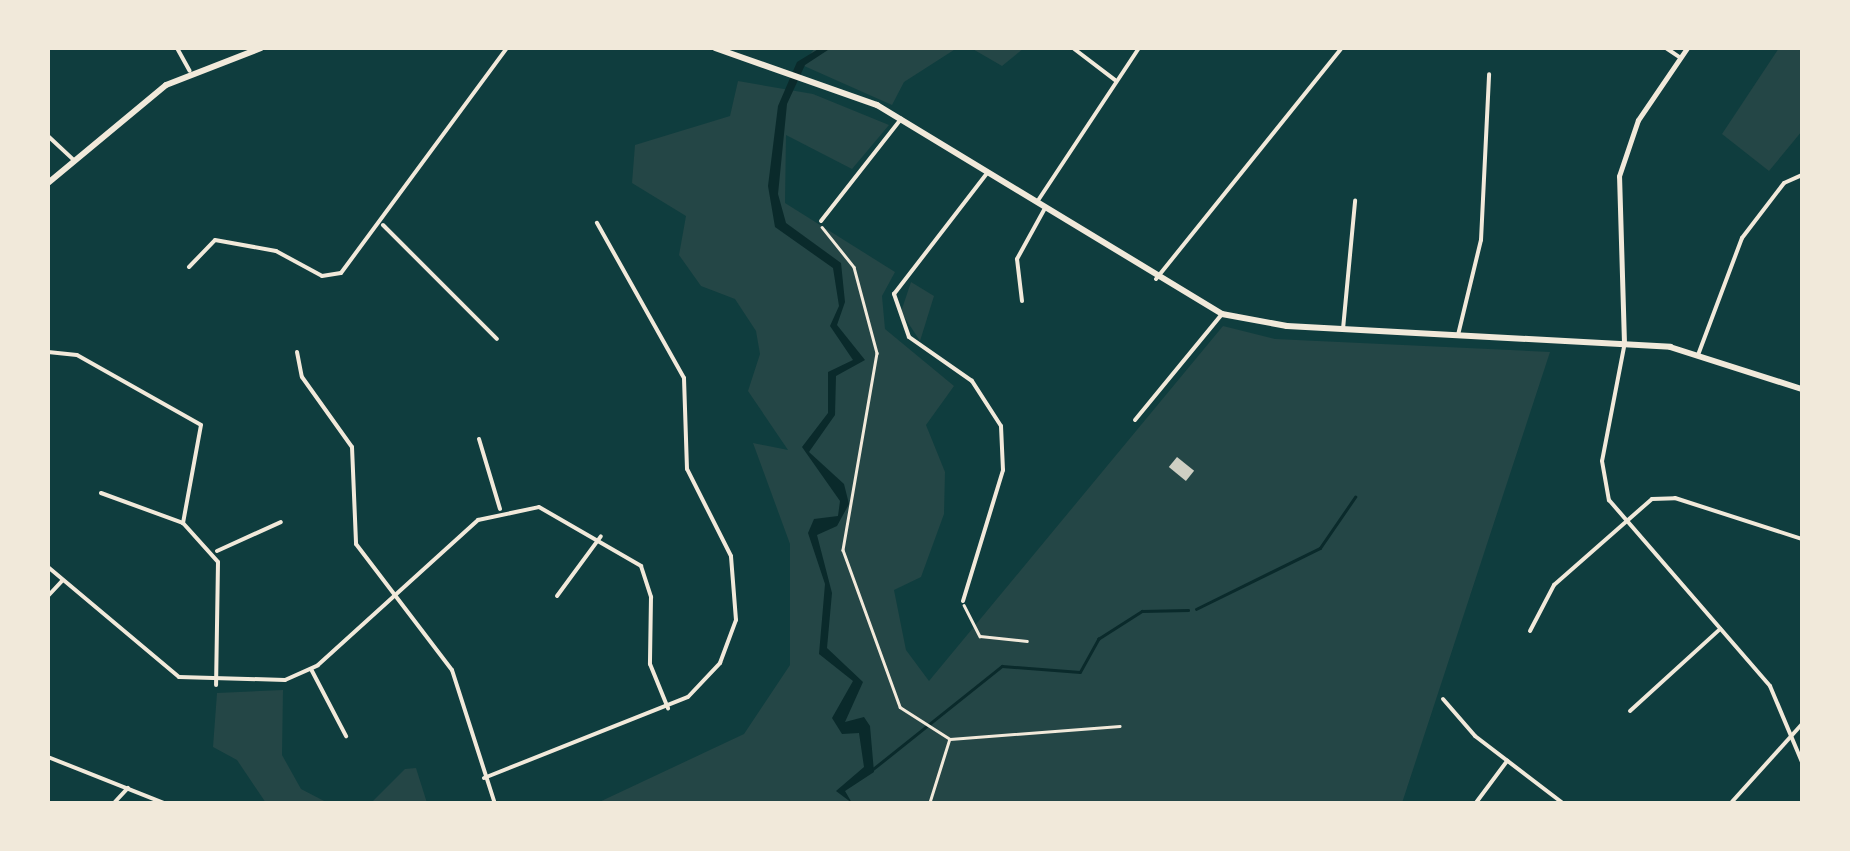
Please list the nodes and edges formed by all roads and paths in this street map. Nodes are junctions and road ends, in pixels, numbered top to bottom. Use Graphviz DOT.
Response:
graph roads {
  1 [pos="177,48"];
  2 [pos="261,48"];
  3 [pos="507,48"];
  4 [pos="714,48"];
  5 [pos="1073,48"];
  6 [pos="1139,48"];
  7 [pos="1342,48"];
  8 [pos="1666,48"];
  9 [pos="1688,48"];
  10 [pos="740,52"];
  11 [pos="1680,58"];
  12 [pos="190,72"];
  13 [pos="1489,74"];
  14 [pos="1115,80"];
  15 [pos="901,118"];
  16 [pos="48,136"];
  17 [pos="74,160"];
  18 [pos="988,172"];
  19 [pos="1802,175"];
  20 [pos="48,183"];
  21 [pos="1354,202"];
  22 [pos="1037,203"];
  23 [pos="1045,208"];
  24 [pos="821,221"];
  25 [pos="597,224"];
  26 [pos="383,225"];
  27 [pos="189,267"];
  28 [pos="1156,278"];
  29 [pos="1022,301"];
  30 [pos="1222,314"];
  31 [pos="1344,329"];
  32 [pos="1458,335"];
  33 [pos="497,339"];
  34 [pos="1624,343"];
  35 [pos="48,352"];
  36 [pos="297,352"];
  37 [pos="1697,356"];
  38 [pos="1802,389"];
  39 [pos="1135,420"];
  40 [pos="479,439"];
  41 [pos="101,493"];
  42 [pos="500,508"];
  43 [pos="183,522"];
  44 [pos="280,522"];
  45 [pos="1624,522"];
  46 [pos="601,536"];
  47 [pos="1802,539"];
  48 [pos="215,552"];
  49 [pos="48,567"];
  50 [pos="62,581"];
  51 [pos="48,596"];
  52 [pos="393,596"];
  53 [pos="557,596"];
  54 [pos="963,601"];
  55 [pos="1720,629"];
  56 [pos="1530,632"];
  57 [pos="1027,642"];
  58 [pos="312,669"];
  59 [pos="216,684"];
  60 [pos="1444,698"];
  61 [pos="668,708"];
  62 [pos="1630,711"];
  63 [pos="1802,724"];
  64 [pos="1120,726"];
  65 [pos="1791,730"];
  66 [pos="346,736"];
  67 [pos="950,739"];
  68 [pos="48,757"];
  69 [pos="1507,760"];
  70 [pos="1802,762"];
  71 [pos="484,778"];
  72 [pos="128,788"];
  73 [pos="114,804"];
  74 [pos="166,804"];
  75 [pos="496,804"];
  76 [pos="928,804"];
  77 [pos="1475,804"];
  78 [pos="1564,804"];
  79 [pos="1730,804"];
  1 -- 12 [label="street"];
  2 -- 12 [label="main road"];
  3 -- 26 [label="street"];
  4 -- 10 [label="main road"];
  5 -- 14 [label="street"];
  6 -- 14 [label="street"];
  7 -- 28 [label="street"];
  8 -- 11 [label="street"];
  9 -- 11 [label="street"];
  10 -- 15 [label="main road"];
  11 -- 34 [label="street"];
  12 -- 17 [label="main road"];
  13 -- 32 [label="street"];
  14 -- 22 [label="street"];
  15 -- 18 [label="main road"];
  15 -- 24 [label="street"];
  16 -- 17 [label="street"];
  17 -- 20 [label="main road"];
  18 -- 22 [label="main road"];
  18 -- 54 [label="street"];
  19 -- 37 [label="street"];
  21 -- 31 [label="street"];
  22 -- 23 [label="main road"];
  23 -- 28 [label="main road"];
  23 -- 29 [label="street"];
  24 -- 67 [label="path"];
  25 -- 61 [label="street"];
  26 -- 27 [label="street"];
  26 -- 33 [label="street"];
  28 -- 30 [label="main road"];
  30 -- 31 [label="main road"];
  30 -- 39 [label="street"];
  31 -- 32 [label="main road"];
  32 -- 34 [label="main road"];
  34 -- 37 [label="main road"];
  34 -- 45 [label="street"];
  35 -- 43 [label="street"];
  36 -- 52 [label="street"];
  37 -- 38 [label="main road"];
  40 -- 42 [label="street"];
  41 -- 43 [label="street"];
  42 -- 46 [label="street"];
  42 -- 52 [label="street"];
  43 -- 48 [label="street"];
  44 -- 48 [label="street"];
  45 -- 47 [label="street"];
  45 -- 55 [label="street"];
  45 -- 56 [label="street"];
  46 -- 53 [label="street"];
  46 -- 61 [label="street"];
  48 -- 59 [label="street"];
  49 -- 50 [label="street"];
  50 -- 51 [label="street"];
  50 -- 59 [label="street"];
  52 -- 58 [label="street"];
  52 -- 71 [label="street"];
  54 -- 57 [label="path"];
  55 -- 62 [label="street"];
  55 -- 65 [label="street"];
  58 -- 59 [label="street"];
  58 -- 66 [label="street"];
  60 -- 69 [label="street"];
  61 -- 71 [label="street"];
  63 -- 65 [label="street"];
  64 -- 67 [label="path"];
  65 -- 70 [label="street"];
  65 -- 79 [label="street"];
  67 -- 76 [label="path"];
  68 -- 72 [label="street"];
  69 -- 77 [label="street"];
  69 -- 78 [label="street"];
  71 -- 75 [label="street"];
  72 -- 73 [label="street"];
  72 -- 74 [label="street"];
}
